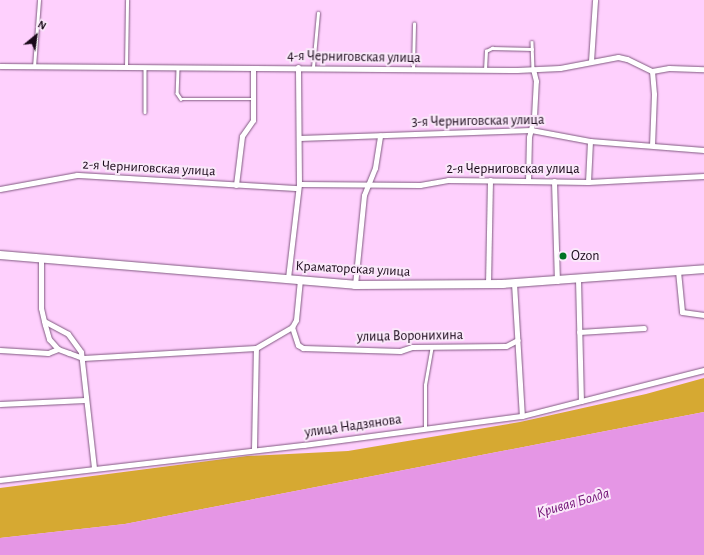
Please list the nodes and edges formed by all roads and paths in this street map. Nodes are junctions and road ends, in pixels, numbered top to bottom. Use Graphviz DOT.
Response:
graph roads {
  1 [pos="39,0"];
  2 [pos="127,0"];
  3 [pos="595,0"];
  4 [pos="318,12"];
  5 [pos="414,24"];
  6 [pos="532,42"];
  7 [pos="532,49"];
  8 [pos="591,61"];
  9 [pos="0,66"];
  10 [pos="298,67"];
  11 [pos="313,67"];
  12 [pos="34,68"];
  13 [pos="126,68"];
  14 [pos="145,68"];
  15 [pos="178,68"];
  16 [pos="253,69"];
  17 [pos="533,69"];
  18 [pos="704,69"];
  19 [pos="413,70"];
  20 [pos="485,70"];
  21 [pos="652,71"];
  22 [pos="253,99"];
  23 [pos="145,112"];
  24 [pos="531,130"];
  25 [pos="380,135"];
  26 [pos="299,138"];
  27 [pos="590,142"];
  28 [pos="652,145"];
  29 [pos="704,150"];
  30 [pos="704,176"];
  31 [pos="490,180"];
  32 [pos="528,181"];
  33 [pos="554,181"];
  34 [pos="588,182"];
  35 [pos="368,184"];
  36 [pos="236,185"];
  37 [pos="298,186"];
  38 [pos="0,189"];
  39 [pos="0,255"];
  40 [pos="41,259"];
  41 [pos="704,269"];
  42 [pos="678,271"];
  43 [pos="288,278"];
  44 [pos="300,279"];
  45 [pos="578,279"];
  46 [pos="557,281"];
  47 [pos="514,283"];
  48 [pos="488,284"];
  49 [pos="355,285"];
  50 [pos="704,314"];
  51 [pos="44,321"];
  52 [pos="292,327"];
  53 [pos="644,328"];
  54 [pos="579,332"];
  55 [pos="518,340"];
  56 [pos="432,347"];
  57 [pos="256,348"];
  58 [pos="58,349"];
  59 [pos="0,350"];
  60 [pos="83,358"];
  61 [pos="704,370"];
  62 [pos="85,400"];
  63 [pos="581,401"];
  64 [pos="0,404"];
  65 [pos="522,416"];
  66 [pos="425,427"];
  67 [pos="254,449"];
  68 [pos="94,468"];
  69 [pos="0,480"];
  1 -- 12 [label="lane"];
  2 -- 13 [label="lane"];
  3 -- 8 [label="street"];
  4 -- 11 [label="lane"];
  5 -- 19 [label="lane"];
  6 -- 7 [label="lane"];
  7 -- 17 [label="lane"];
  7 -- 20 [label="lane"];
  8 -- 17 [label="street, 4-я Черниговская улица"];
  8 -- 21 [label="street, 4-я Черниговская улица"];
  9 -- 12 [label="street, 4-я Черниговская улица"];
  10 -- 11 [label="street, 4-я Черниговская улица"];
  10 -- 16 [label="street, 4-я Черниговская улица"];
  10 -- 26 [label="street"];
  11 -- 19 [label="street, 4-я Черниговская улица"];
  12 -- 13 [label="street, 4-я Черниговская улица"];
  13 -- 14 [label="street, 4-я Черниговская улица"];
  14 -- 15 [label="street, 4-я Черниговская улица"];
  14 -- 23 [label="lane"];
  15 -- 16 [label="street, 4-я Черниговская улица"];
  15 -- 22 [label="lane"];
  16 -- 22 [label="street"];
  17 -- 20 [label="street, 4-я Черниговская улица"];
  17 -- 24 [label="street"];
  18 -- 21 [label="street"];
  19 -- 20 [label="street, 4-я Черниговская улица"];
  21 -- 28 [label="street"];
  22 -- 36 [label="street"];
  24 -- 25 [label="street, 3-я Черниговская улица"];
  24 -- 27 [label="street, 3-я Черниговская улица"];
  24 -- 32 [label="street"];
  25 -- 26 [label="street, 3-я Черниговская улица"];
  25 -- 35 [label="street"];
  26 -- 37 [label="street"];
  27 -- 28 [label="street, 3-я Черниговская улица"];
  27 -- 34 [label="street"];
  28 -- 29 [label="street, 3-я Черниговская улица"];
  30 -- 34 [label="street, 2-я Черниговская улица"];
  31 -- 32 [label="street, 2-я Черниговская улица"];
  31 -- 35 [label="street, 2-я Черниговская улица"];
  31 -- 48 [label="street"];
  32 -- 33 [label="street, 2-я Черниговская улица"];
  33 -- 34 [label="street, 2-я Черниговская улица"];
  33 -- 46 [label="street"];
  35 -- 37 [label="street, 2-я Черниговская улица"];
  35 -- 49 [label="street"];
  36 -- 37 [label="street, 2-я Черниговская улица"];
  36 -- 38 [label="street, 2-я Черниговская улица"];
  37 -- 43 [label="street"];
  39 -- 40 [label="main road, Краматорская улица"];
  40 -- 43 [label="main road, Краматорская улица"];
  40 -- 51 [label="street"];
  41 -- 42 [label="main road, Краматорская улица"];
  42 -- 45 [label="main road, Краматорская улица"];
  42 -- 50 [label="street"];
  43 -- 44 [label="main road, Краматорская улица"];
  44 -- 49 [label="main road, Краматорская улица"];
  44 -- 52 [label="street"];
  45 -- 46 [label="main road, Краматорская улица"];
  45 -- 54 [label="street"];
  46 -- 47 [label="main road, Краматорская улица"];
  47 -- 48 [label="main road, Краматорская улица"];
  47 -- 55 [label="street"];
  48 -- 49 [label="main road, Краматорская улица"];
  51 -- 58 [label="street"];
  51 -- 60 [label="street"];
  52 -- 56 [label="street, улица Воронихина"];
  52 -- 57 [label="street"];
  53 -- 54 [label="street"];
  54 -- 63 [label="street"];
  55 -- 56 [label="street, улица Воронихина"];
  55 -- 65 [label="street"];
  56 -- 66 [label="lane"];
  57 -- 60 [label="street"];
  57 -- 67 [label="street"];
  58 -- 59 [label="street"];
  58 -- 60 [label="street"];
  60 -- 62 [label="street"];
  61 -- 63 [label="street, улица Надзянова"];
  62 -- 64 [label="street"];
  62 -- 68 [label="street"];
  63 -- 65 [label="street, улица Надзянова"];
  65 -- 66 [label="street, улица Надзянова"];
  66 -- 67 [label="street, улица Надзянова"];
  67 -- 68 [label="street, улица Надзянова"];
  68 -- 69 [label="street, улица Надзянова"];
}
